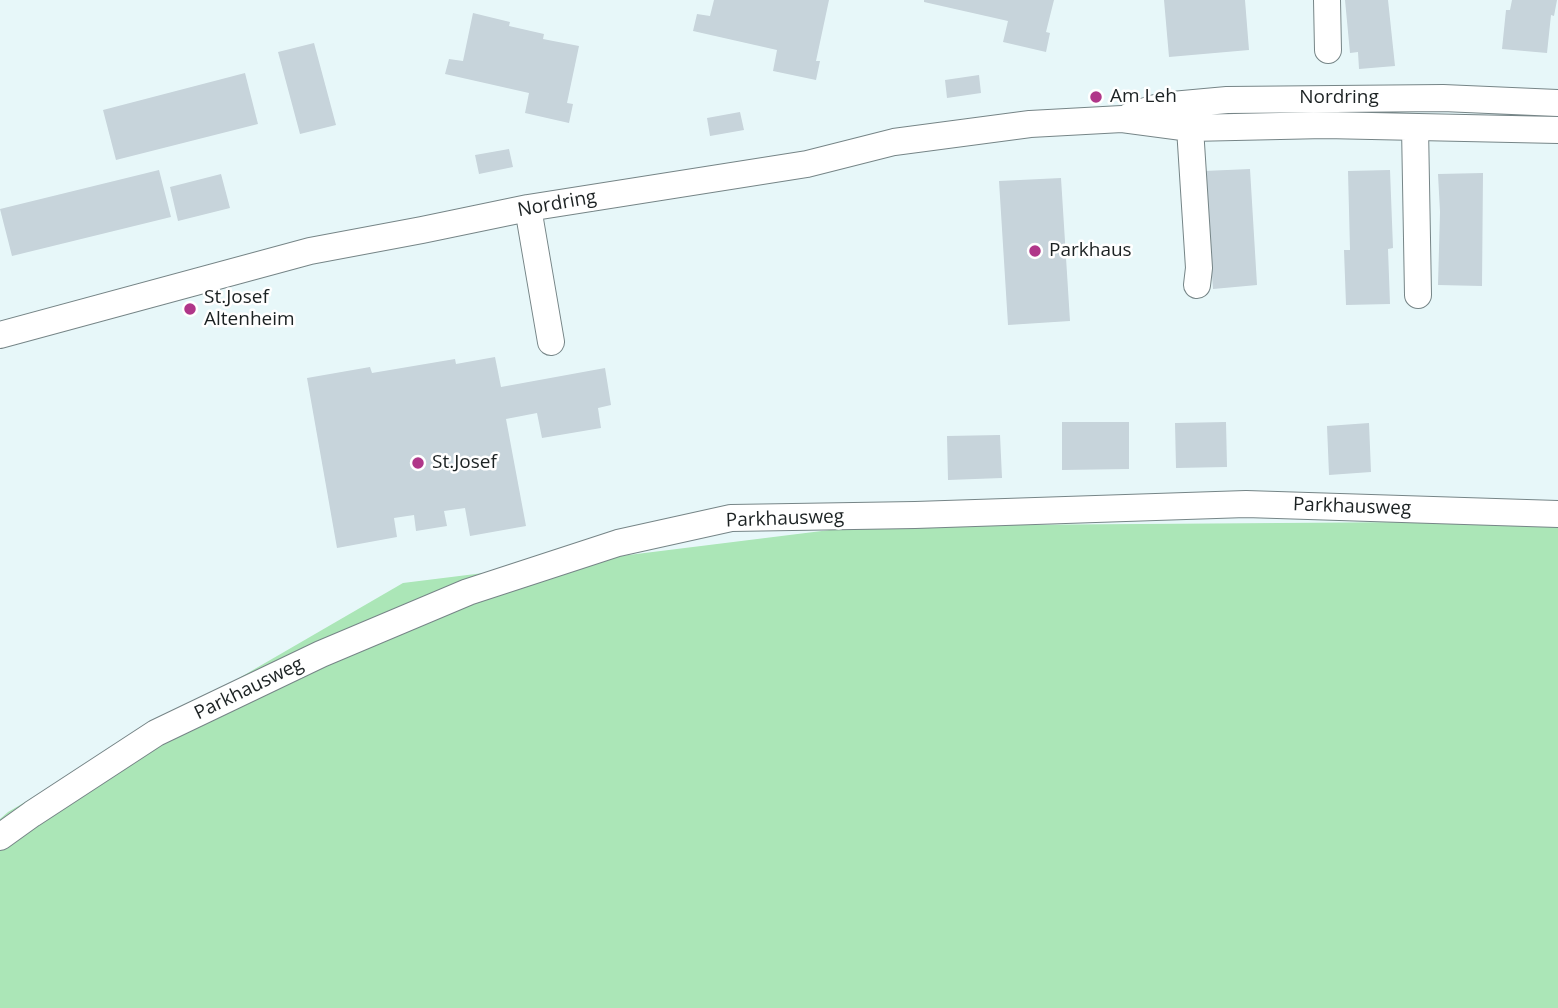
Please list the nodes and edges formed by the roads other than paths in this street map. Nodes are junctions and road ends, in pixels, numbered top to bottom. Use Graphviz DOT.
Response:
graph roads {
  1 [pos="1327,0"];
  2 [pos="1328,50"];
  3 [pos="1558,103"];
  4 [pos="1122,119"];
  5 [pos="1415,127"];
  6 [pos="1190,128"];
  7 [pos="1558,130"];
  8 [pos="528,208"];
  9 [pos="1197,285"];
  10 [pos="1418,295"];
  11 [pos="0,335"];
  12 [pos="551,342"];
  13 [pos="1558,514"];
  14 [pos="0,837"];
  1 -- 2 [label="street"];
  3 -- 4 [label="street, Nordring"];
  4 -- 6 [label="street, Nordring"];
  4 -- 8 [label="street, Nordring"];
  5 -- 6 [label="street, Nordring"];
  5 -- 7 [label="street, Nordring"];
  5 -- 10 [label="street"];
  6 -- 9 [label="street"];
  8 -- 11 [label="street, Nordring"];
  8 -- 12 [label="street"];
  13 -- 14 [label="street, Parkhausweg"];
}
